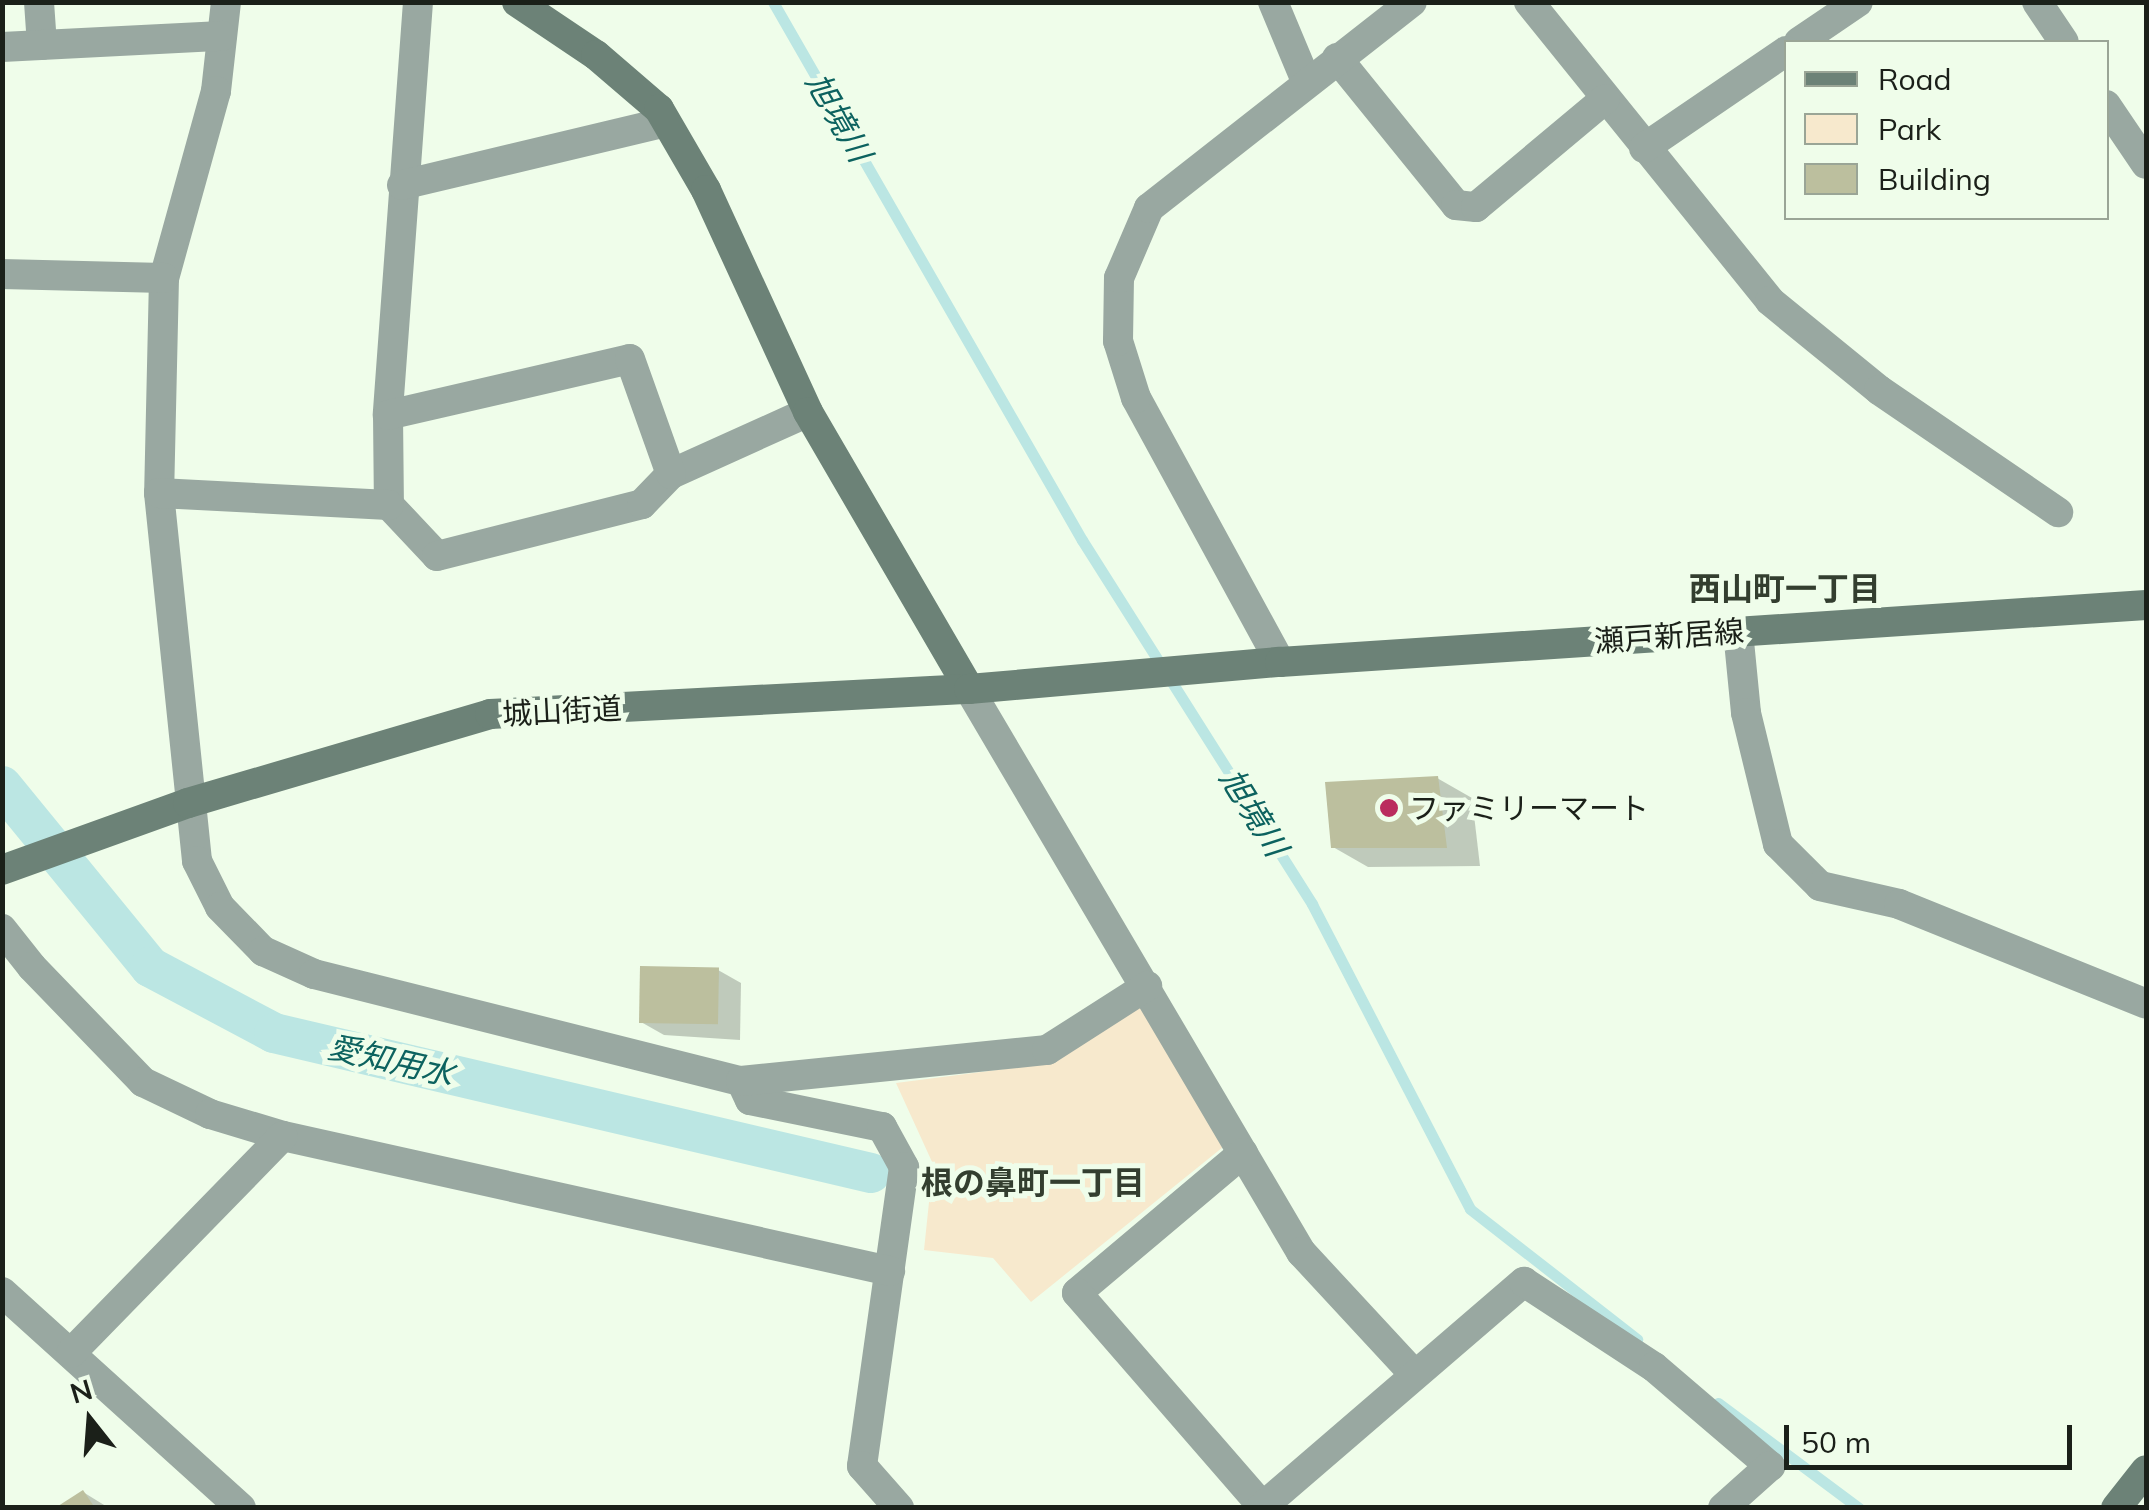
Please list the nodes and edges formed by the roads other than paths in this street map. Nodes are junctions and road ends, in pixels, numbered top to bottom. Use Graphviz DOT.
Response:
graph roads {
  1 [pos="39,2"];
  2 [pos="226,2"];
  3 [pos="418,2"];
  4 [pos="517,2"];
  5 [pos="1273,2"];
  6 [pos="1412,2"];
  7 [pos="1529,2"];
  8 [pos="1858,2"];
  9 [pos="2037,2"];
  10 [pos="222,36"];
  11 [pos="1803,40"];
  12 [pos="2063,40"];
  13 [pos="42,45"];
  14 [pos="2,47"];
  15 [pos="1784,52"];
  16 [pos="1337,58"];
  17 [pos="1306,81"];
  18 [pos="1605,99"];
  19 [pos="2109,108"];
  20 [pos="666,122"];
  21 [pos="1644,148"];
  22 [pos="2146,164"];
  23 [pos="402,185"];
  24 [pos="2,274"];
  25 [pos="164,278"];
  26 [pos="808,412"];
  27 [pos="388,416"];
  28 [pos="671,474"];
  29 [pos="159,493"];
  30 [pos="389,505"];
  31 [pos="2058,512"];
  32 [pos="2146,605"];
  33 [pos="1738,631"];
  34 [pos="1280,662"];
  35 [pos="1145,674"];
  36 [pos="970,689"];
  37 [pos="188,803"];
  38 [pos="2,870"];
  39 [pos="2,930"];
  40 [pos="1147,986"];
  41 [pos="2146,1004"];
  42 [pos="741,1081"];
  43 [pos="283,1136"];
  44 [pos="1243,1154"];
  45 [pos="890,1271"];
  46 [pos="2,1292"];
  47 [pos="70,1353"];
  48 [pos="1414,1374"];
  49 [pos="2146,1470"];
  50 [pos="1261,1507"];
  51 [pos="242,1508"];
  52 [pos="899,1508"];
  53 [pos="1723,1508"];
  54 [pos="2116,1508"];
  1 -- 13 [label="street"];
  2 -- 10 [label="street"];
  3 -- 23 [label="street"];
  4 -- 20 [label="street"];
  5 -- 17 [label="street"];
  6 -- 16 [label="street"];
  7 -- 18 [label="street"];
  8 -- 11 [label="street"];
  9 -- 12 [label="street"];
  10 -- 13 [label="street"];
  10 -- 25 [label="street"];
  13 -- 14 [label="street"];
  15 -- 21 [label="street"];
  16 -- 17 [label="street"];
  16 -- 18 [label="street"];
  17 -- 34 [label="street"];
  18 -- 21 [label="street"];
  19 -- 22 [label="street"];
  20 -- 23 [label="street"];
  20 -- 26 [label="street"];
  21 -- 31 [label="street"];
  23 -- 27 [label="street"];
  24 -- 25 [label="street"];
  25 -- 29 [label="street"];
  26 -- 28 [label="street"];
  26 -- 36 [label="street"];
  27 -- 28 [label="street"];
  27 -- 30 [label="street"];
  28 -- 30 [label="street"];
  29 -- 30 [label="street"];
  29 -- 37 [label="street"];
  32 -- 33 [label="street, 瀬戸新居線"];
  33 -- 34 [label="street, 瀬戸新居線"];
  33 -- 41 [label="street"];
  34 -- 35 [label="street, 瀬戸新居線"];
  35 -- 36 [label="street, 城山街道"];
  36 -- 37 [label="street, 城山街道"];
  36 -- 40 [label="street"];
  37 -- 38 [label="street, 城山街道"];
  37 -- 42 [label="street"];
  39 -- 43 [label="street"];
  40 -- 42 [label="street"];
  40 -- 44 [label="street"];
  42 -- 45 [label="street"];
  43 -- 45 [label="street"];
  43 -- 47 [label="street"];
  44 -- 48 [label="street"];
  44 -- 50 [label="street"];
  45 -- 52 [label="street"];
  46 -- 47 [label="street"];
  47 -- 51 [label="street"];
  48 -- 50 [label="street"];
  48 -- 53 [label="street"];
  49 -- 54 [label="street"];
}
